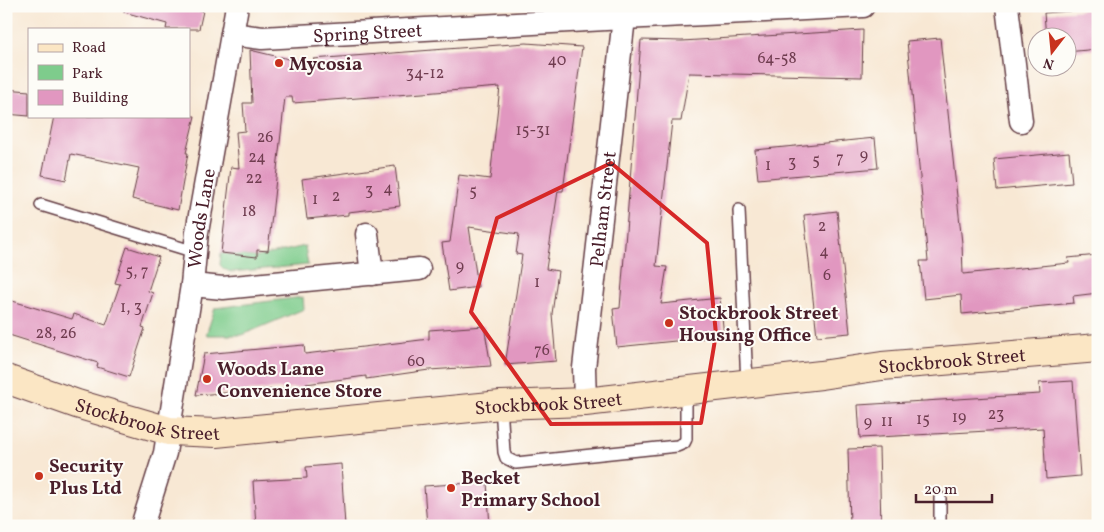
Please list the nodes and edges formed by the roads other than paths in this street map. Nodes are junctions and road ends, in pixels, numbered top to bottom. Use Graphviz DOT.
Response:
graph roads {
  1 [pos="237,6"];
  2 [pos="863,6"];
  3 [pos="1007,6"];
  4 [pos="765,8"];
  5 [pos="624,18"];
  6 [pos="232,34"];
  7 [pos="1021,120"];
  8 [pos="42,205"];
  9 [pos="740,210"];
  10 [pos="367,234"];
  11 [pos="195,252"];
  12 [pos="419,269"];
  13 [pos="372,274"];
  14 [pos="192,285"];
  15 [pos="1098,348"];
  16 [pos="6,379"];
  17 [pos="747,382"];
  18 [pos="686,390"];
  19 [pos="585,402"];
  20 [pos="501,405"];
  21 [pos="169,431"];
  22 [pos="940,498"];
  23 [pos="142,526"];
  24 [pos="940,526"];
  1 -- 6 [label="street, Woods Lane"];
  2 -- 4 [label="street, Spring Street"];
  3 -- 7 [label="street"];
  4 -- 5 [label="street, Spring Street"];
  5 -- 6 [label="street, Spring Street"];
  5 -- 19 [label="street, Pelham Street"];
  6 -- 11 [label="street, Woods Lane"];
  8 -- 11 [label="lane"];
  9 -- 17 [label="lane"];
  10 -- 13 [label="street"];
  11 -- 14 [label="street, Woods Lane"];
  12 -- 13 [label="street"];
  13 -- 14 [label="street"];
  14 -- 21 [label="street, Woods Lane"];
  15 -- 17 [label="street, Stockbrook Street"];
  16 -- 21 [label="street, Stockbrook Street"];
  17 -- 18 [label="street, Stockbrook Street"];
  18 -- 19 [label="street, Stockbrook Street"];
  18 -- 20 [label="lane"];
  19 -- 20 [label="street, Stockbrook Street"];
  20 -- 21 [label="street, Stockbrook Street"];
  21 -- 23 [label="street, Woods Lane"];
  22 -- 24 [label="lane"];
}
